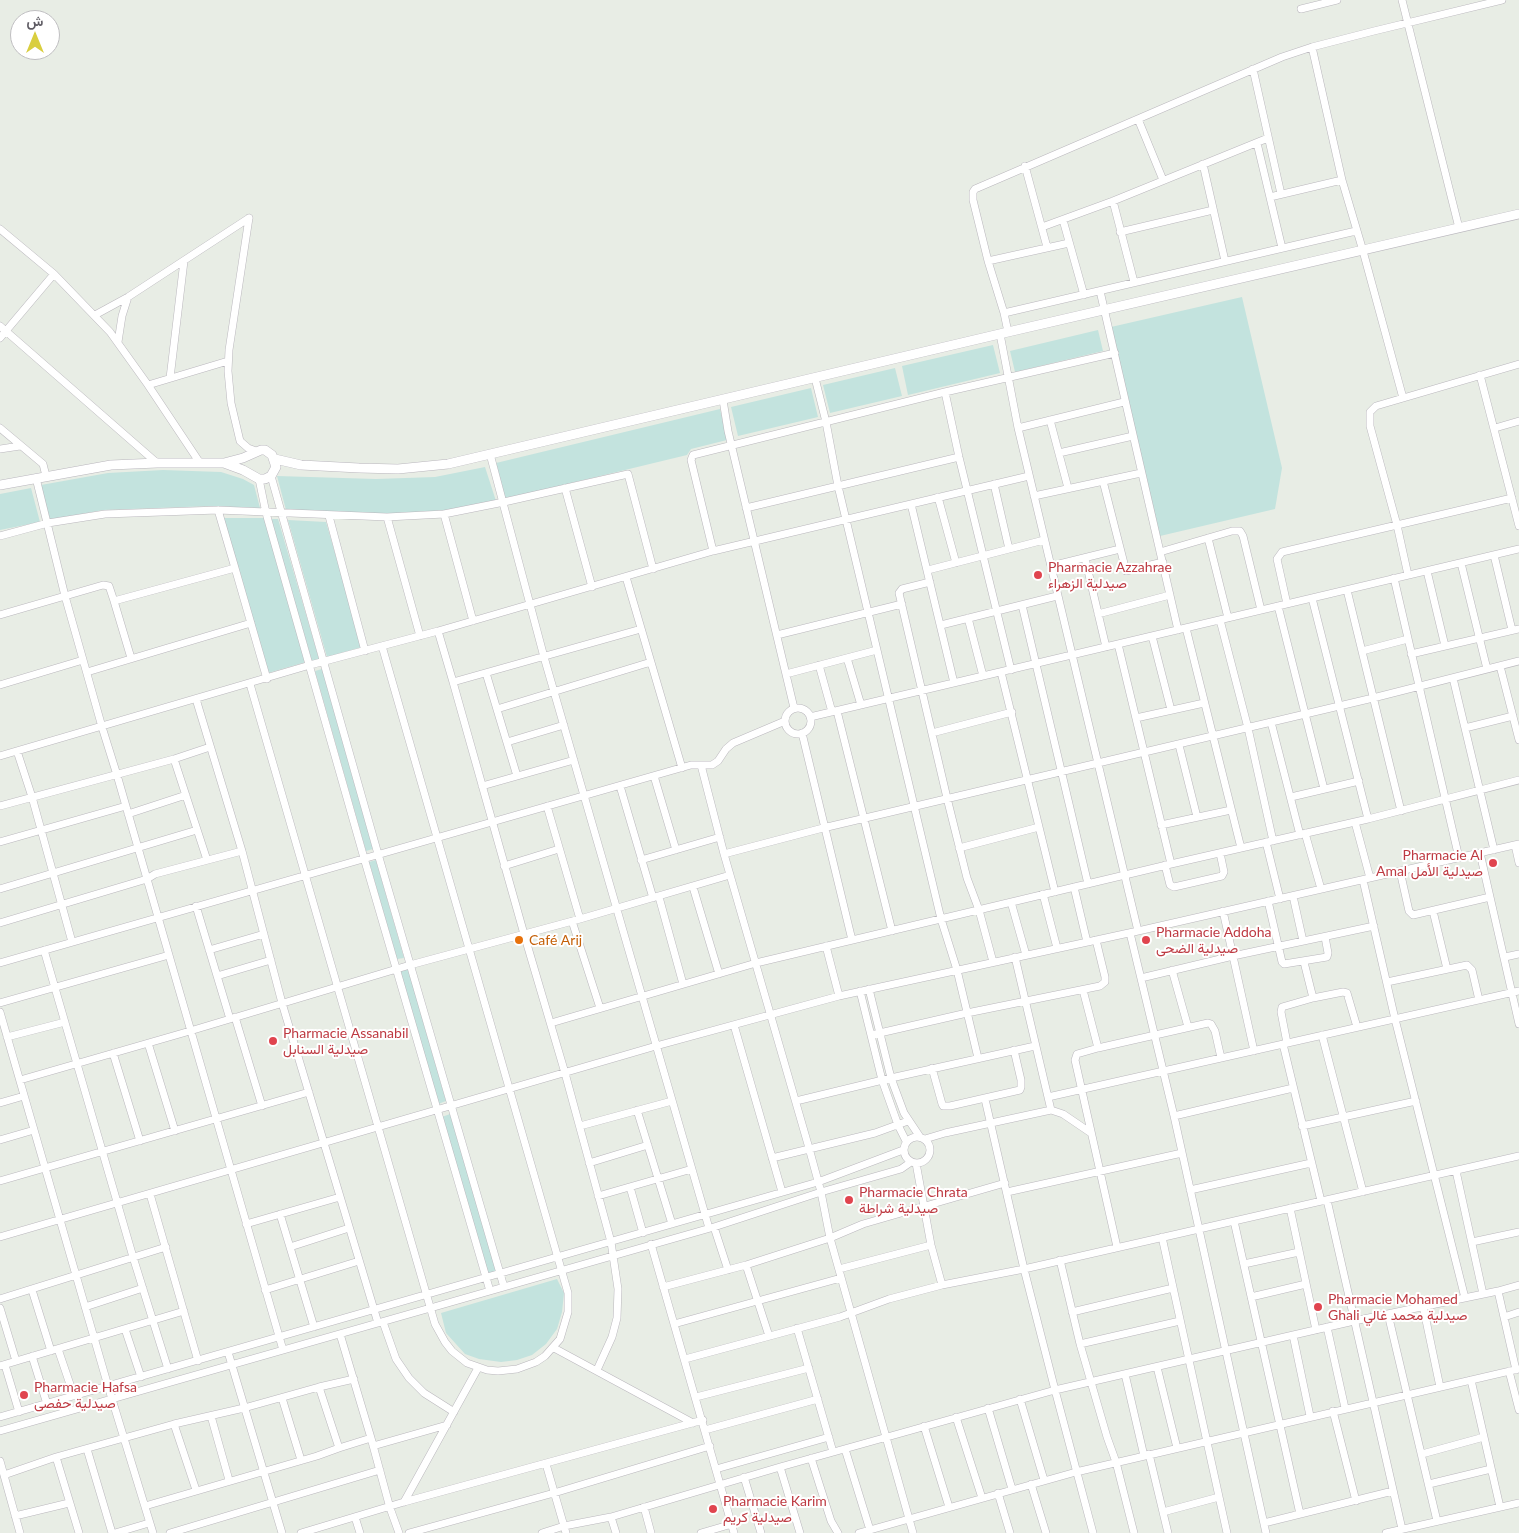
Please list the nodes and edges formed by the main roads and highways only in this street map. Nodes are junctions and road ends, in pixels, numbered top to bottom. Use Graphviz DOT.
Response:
graph roads {
  1 [pos="1519,214"];
  2 [pos="253,453"];
  3 [pos="275,459"];
  4 [pos="224,463"];
  5 [pos="301,465"];
  6 [pos="273,473"];
  7 [pos="250,474"];
  8 [pos="0,485"];
  1 -- 5 [label="main road"];
  2 -- 3 [label="main road"];
  2 -- 4 [label="main road"];
  2 -- 7 [label="main road"];
  3 -- 5 [label="main road"];
  3 -- 6 [label="main road"];
  4 -- 7 [label="main road"];
  4 -- 8 [label="main road"];
  5 -- 6 [label="main road"];
  6 -- 7 [label="main road"];
}
